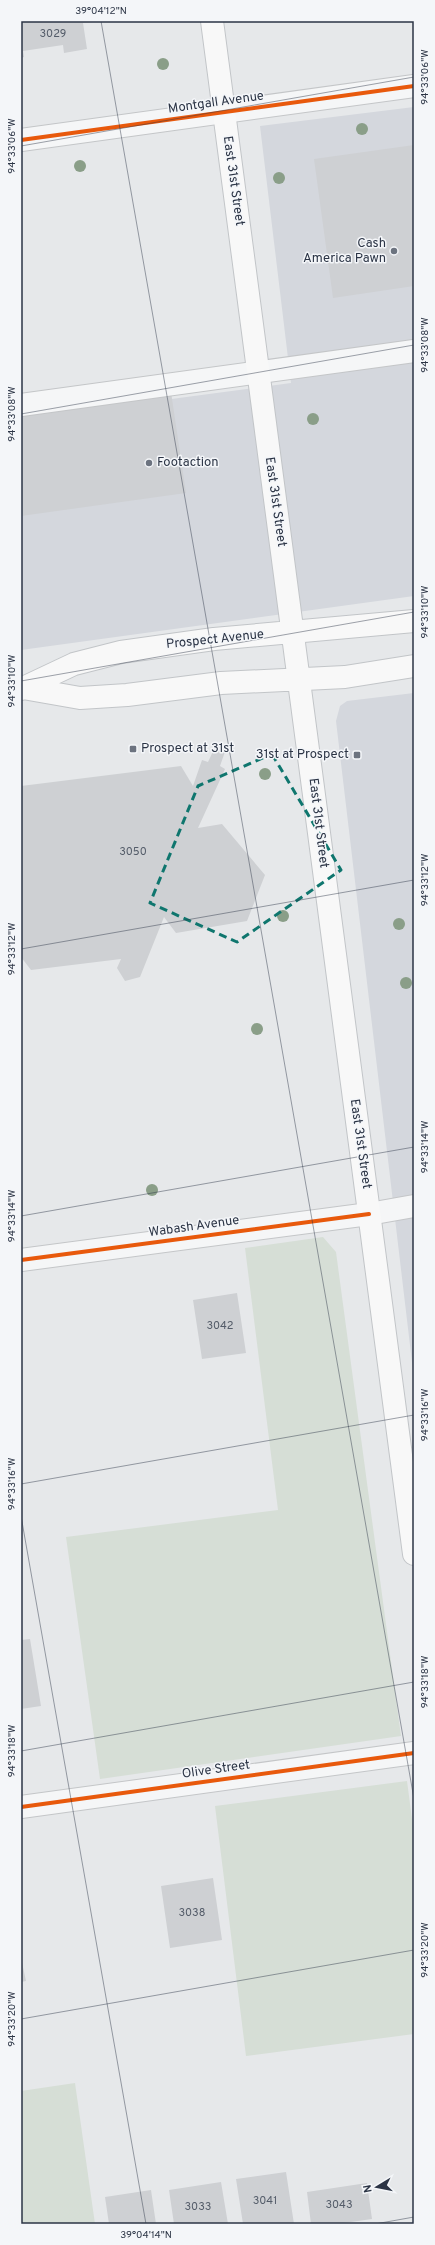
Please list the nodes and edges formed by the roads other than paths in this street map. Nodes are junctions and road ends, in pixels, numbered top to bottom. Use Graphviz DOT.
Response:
graph roads {
  1 [pos="212,21"];
  2 [pos="414,86"];
  3 [pos="224,112"];
  4 [pos="21,140"];
  5 [pos="414,351"];
  6 [pos="258,372"];
  7 [pos="21,405"];
  8 [pos="414,620"];
  9 [pos="292,632"];
  10 [pos="414,666"];
  11 [pos="299,680"];
  12 [pos="22,689"];
  13 [pos="414,1206"];
  14 [pos="369,1214"];
  15 [pos="21,1260"];
  16 [pos="414,1554"];
  17 [pos="414,1753"];
  18 [pos="21,1807"];
  1 -- 3 [label="main road, East 31st Street"];
  2 -- 3 [label="street, Montgall Avenue"];
  3 -- 4 [label="street, Montgall Avenue"];
  3 -- 6 [label="main road, East 31st Street"];
  5 -- 6 [label="street"];
  6 -- 7 [label="street"];
  6 -- 9 [label="main road, East 31st Street"];
  8 -- 9 [label="main road, Prospect Avenue"];
  9 -- 11 [label="main road, East 31st Street"];
  9 -- 12 [label="main road, Prospect Avenue"];
  10 -- 11 [label="main road, Prospect Avenue"];
  11 -- 12 [label="main road, Prospect Avenue"];
  11 -- 14 [label="main road, East 31st Street"];
  13 -- 14 [label="street, Wabash Avenue"];
  14 -- 15 [label="street, Wabash Avenue"];
  14 -- 16 [label="main road, East 31st Street"];
  17 -- 18 [label="street, Olive Street"];
}
